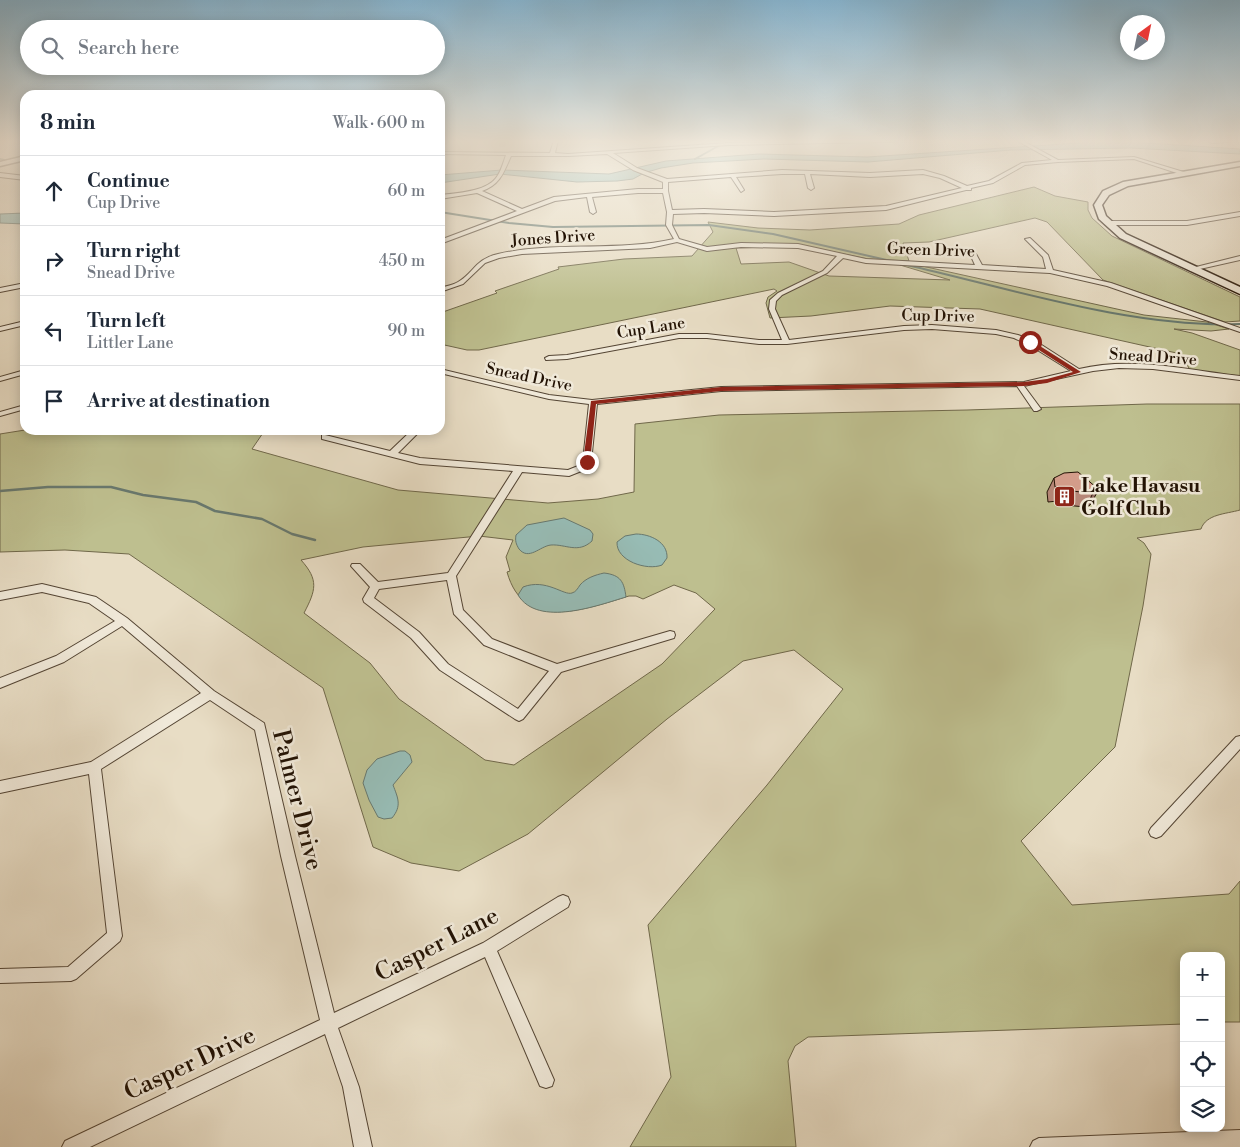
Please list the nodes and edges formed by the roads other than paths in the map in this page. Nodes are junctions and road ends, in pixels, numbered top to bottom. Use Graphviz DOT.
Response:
graph roads {
  1 [pos="458,194"];
  2 [pos="484,194"];
  3 [pos="613,194"];
  4 [pos="665,194"];
  5 [pos="946,194"];
  6 [pos="1106,194"];
  7 [pos="445,196"];
  8 [pos="589,196"];
  9 [pos="521,211"];
  10 [pos="593,212"];
  11 [pos="670,212"];
  12 [pos="1240,214"];
  13 [pos="1107,223"];
  14 [pos="1028,239"];
  15 [pos="445,240"];
  16 [pos="677,240"];
  17 [pos="973,254"];
  18 [pos="840,256"];
  19 [pos="1240,258"];
  20 [pos="978,266"];
  21 [pos="1192,269"];
  22 [pos="1050,271"];
  23 [pos="20,286"];
  24 [pos="445,288"];
  25 [pos="0,290"];
  26 [pos="1240,291"];
  27 [pos="20,324"];
  28 [pos="0,329"];
  29 [pos="1240,330"];
  30 [pos="787,342"];
  31 [pos="549,358"];
  32 [pos="445,372"];
  33 [pos="1078,372"];
  34 [pos="20,373"];
  35 [pos="1240,378"];
  36 [pos="0,379"];
  37 [pos="1019,384"];
  38 [pos="593,402"];
  39 [pos="20,408"];
  40 [pos="1037,409"];
  41 [pos="0,414"];
  42 [pos="412,435"];
  43 [pos="325,436"];
  44 [pos="392,454"];
  45 [pos="519,469"];
  46 [pos="356,566"];
  47 [pos="451,576"];
  48 [pos="376,586"];
  49 [pos="0,596"];
  50 [pos="123,621"];
  51 [pos="670,634"];
  52 [pos="557,669"];
  53 [pos="0,683"];
  54 [pos="210,694"];
  55 [pos="1240,742"];
  56 [pos="94,767"];
  57 [pos="0,787"];
  58 [pos="1156,832"];
  59 [pos="563,902"];
  60 [pos="488,948"];
  61 [pos="0,976"];
  62 [pos="329,1024"];
  63 [pos="546,1080"];
  64 [pos="1240,1139"];
  65 [pos="71,1147"];
  66 [pos="363,1147"];
  67 [pos="1039,1147"];
  1 -- 7 [label="street"];
  2 -- 9 [label="street"];
  3 -- 8 [label="street"];
  4 -- 11 [label="street"];
  5 -- 11 [label="street"];
  6 -- 13 [label="main road"];
  8 -- 9 [label="street"];
  8 -- 10 [label="street"];
  9 -- 15 [label="street"];
  11 -- 16 [label="street"];
  12 -- 13 [label="street"];
  13 -- 21 [label="main road"];
  14 -- 22 [label="street"];
  16 -- 18 [label="street, Green Drive"];
  16 -- 24 [label="street, Jones Drive"];
  17 -- 20 [label="street"];
  18 -- 20 [label="street, Green Drive"];
  18 -- 30 [label="street"];
  19 -- 21 [label="street"];
  20 -- 22 [label="street, Green Drive"];
  21 -- 26 [label="main road"];
  22 -- 29 [label="street, Green Drive"];
  23 -- 25 [label="street"];
  27 -- 28 [label="street"];
  30 -- 31 [label="street, Cup Lane"];
  30 -- 33 [label="street, Cup Drive"];
  32 -- 38 [label="street, Snead Drive"];
  33 -- 35 [label="street, Snead Drive"];
  33 -- 37 [label="street, Snead Drive"];
  34 -- 36 [label="street"];
  37 -- 38 [label="street, Snead Drive"];
  37 -- 40 [label="street"];
  38 -- 45 [label="street"];
  39 -- 41 [label="street"];
  42 -- 44 [label="street"];
  43 -- 44 [label="street"];
  44 -- 45 [label="street"];
  45 -- 47 [label="street"];
  46 -- 48 [label="street"];
  47 -- 48 [label="street"];
  47 -- 52 [label="street"];
  48 -- 52 [label="street"];
  49 -- 50 [label="street, Palmer Drive"];
  50 -- 53 [label="street"];
  50 -- 54 [label="street, Palmer Drive"];
  51 -- 52 [label="street"];
  54 -- 56 [label="street"];
  54 -- 62 [label="street, Palmer Drive"];
  55 -- 58 [label="street"];
  56 -- 57 [label="street"];
  56 -- 61 [label="street"];
  59 -- 60 [label="street, Casper Lane"];
  60 -- 62 [label="street, Casper Lane"];
  60 -- 63 [label="street"];
  62 -- 65 [label="street, Casper Drive"];
  62 -- 66 [label="street, Palmer Drive"];
  64 -- 67 [label="street"];
}
